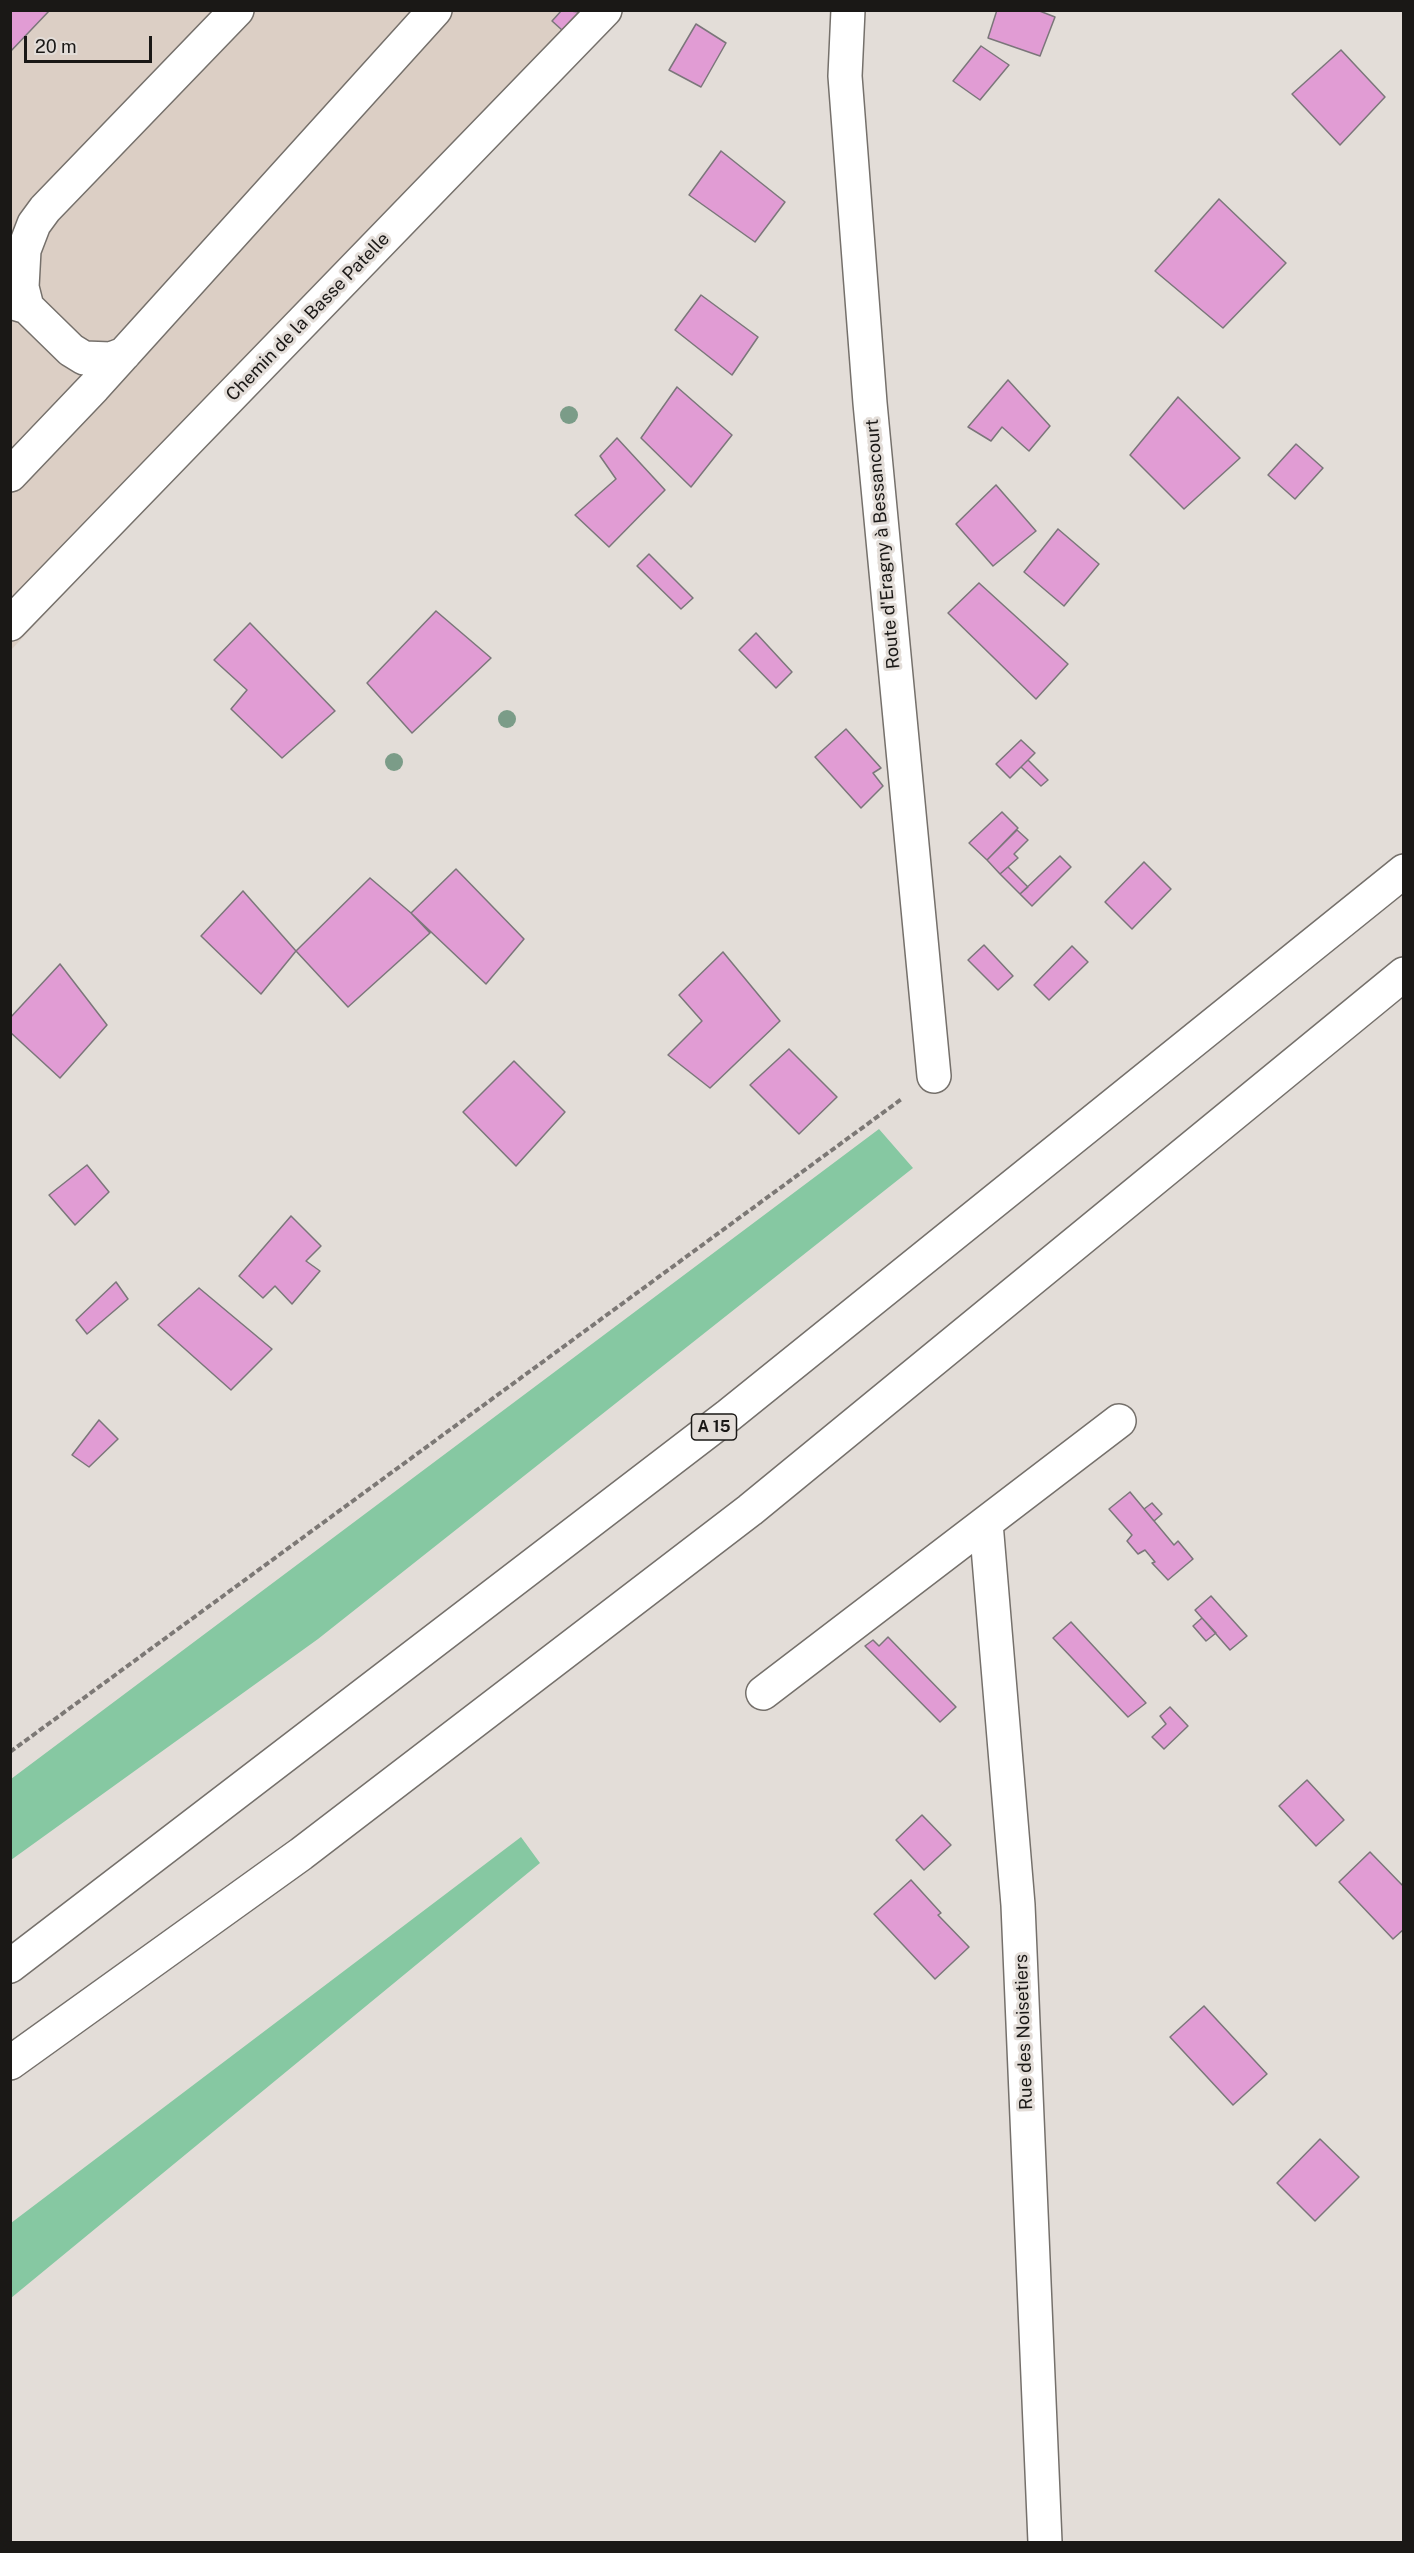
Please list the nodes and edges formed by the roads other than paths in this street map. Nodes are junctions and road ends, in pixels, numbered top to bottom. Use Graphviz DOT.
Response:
graph roads {
  1 [pos="237,10"];
  2 [pos="435,10"];
  3 [pos="604,10"];
  4 [pos="848,10"];
  5 [pos="19,304"];
  6 [pos="124,354"];
  7 [pos="10,475"];
  8 [pos="10,624"];
  9 [pos="1404,871"];
  10 [pos="1404,974"];
  11 [pos="934,1076"];
  12 [pos="1119,1421"];
  13 [pos="986,1523"];
  14 [pos="763,1693"];
  15 [pos="10,1966"];
  16 [pos="10,2063"];
  17 [pos="1045,2542"];
  1 -- 5 [label="main road"];
  2 -- 6 [label="main road"];
  3 -- 8 [label="main road, Chemin de la Basse Patelle"];
  4 -- 11 [label="main road, Route d'Eragny à Bessancourt"];
  5 -- 6 [label="main road"];
  6 -- 7 [label="main road"];
  9 -- 15 [label="main road, A 15"];
  10 -- 16 [label="main road"];
  12 -- 13 [label="main road"];
  13 -- 14 [label="main road"];
  13 -- 17 [label="main road, Rue des Noisetiers"];
}
